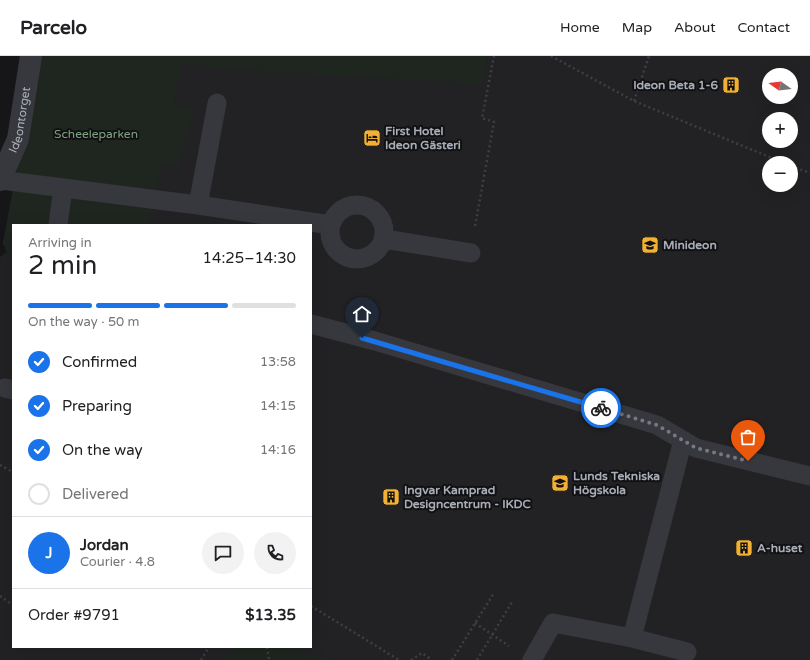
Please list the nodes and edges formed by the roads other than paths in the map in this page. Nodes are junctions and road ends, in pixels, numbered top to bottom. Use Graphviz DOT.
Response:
graph roads {
  1 [pos="31,56"];
  2 [pos="217,103"];
  3 [pos="0,180"];
  4 [pos="63,188"];
  5 [pos="198,204"];
  6 [pos="58,224"];
  7 [pos="331,226"];
  8 [pos="384,239"];
  9 [pos="471,252"];
  10 [pos="312,324"];
  11 [pos="682,440"];
  12 [pos="810,476"];
  13 [pos="632,638"];
  14 [pos="687,652"];
  15 [pos="532,660"];
  1 -- 3 [label="street, Ideontorget"];
  2 -- 5 [label="lane"];
  3 -- 4 [label="lane"];
  4 -- 5 [label="lane"];
  4 -- 6 [label="lane"];
  5 -- 7 [label="lane"];
  7 -- 8 [label="lane"];
  7 -- 8 [label="lane"];
  8 -- 9 [label="lane"];
  10 -- 11 [label="lane"];
  11 -- 12 [label="lane"];
  11 -- 13 [label="lane"];
  13 -- 14 [label="lane"];
  13 -- 15 [label="lane"];
}
